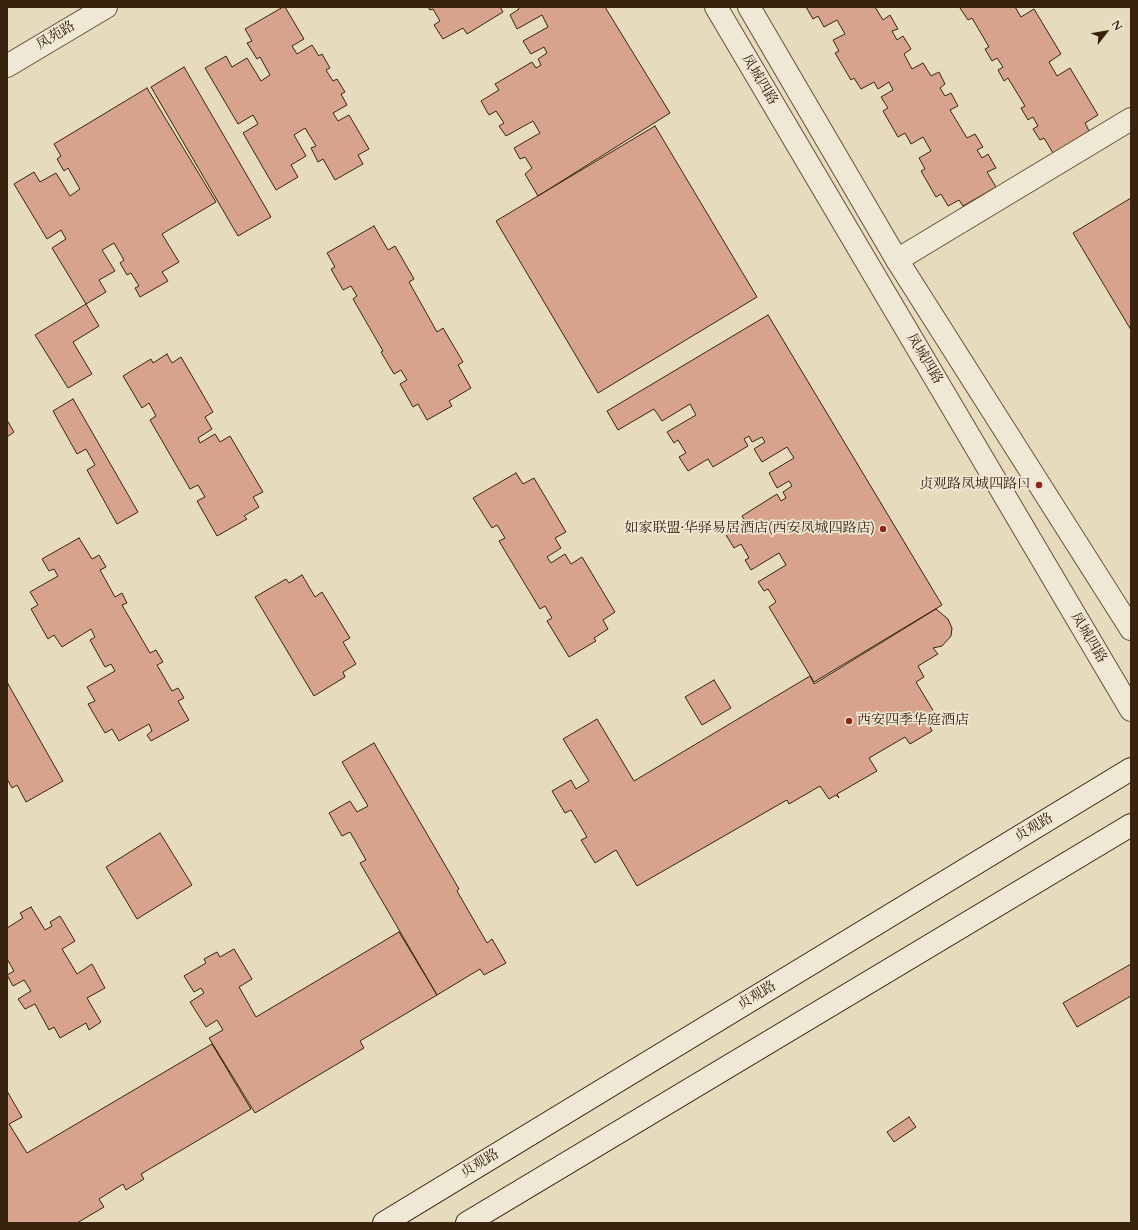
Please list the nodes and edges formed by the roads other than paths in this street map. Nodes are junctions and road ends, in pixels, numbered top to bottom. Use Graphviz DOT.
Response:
graph roads {
  1 [pos="106,7"];
  2 [pos="716,7"];
  3 [pos="749,7"];
  4 [pos="7,66"];
  5 [pos="1131,119"];
  6 [pos="897,260"];
  7 [pos="1131,629"];
  8 [pos="1131,710"];
  9 [pos="1131,769"];
  10 [pos="1131,825"];
  11 [pos="384,1223"];
  12 [pos="467,1223"];
  1 -- 4 [label="street, 凤苑路"];
  2 -- 8 [label="street, 凤城四路"];
  3 -- 6 [label="street, 凤城四路"];
  5 -- 6 [label="street"];
  6 -- 7 [label="street, 凤城四路"];
  9 -- 11 [label="street, 贞观路"];
  10 -- 12 [label="street"];
}
